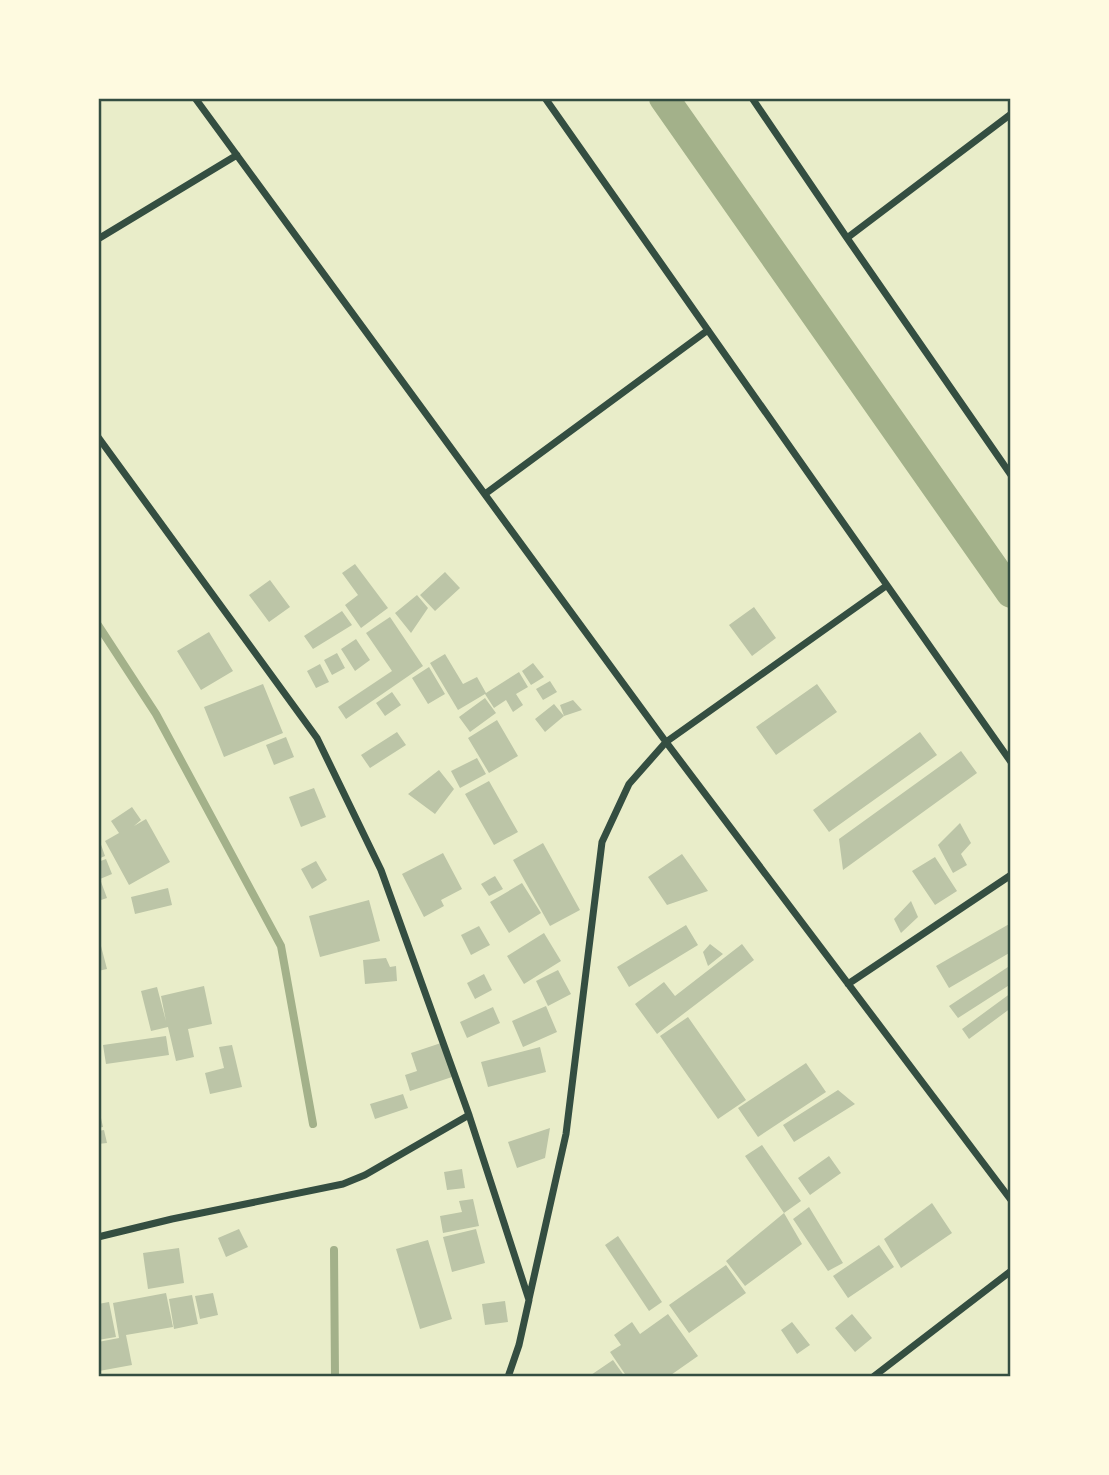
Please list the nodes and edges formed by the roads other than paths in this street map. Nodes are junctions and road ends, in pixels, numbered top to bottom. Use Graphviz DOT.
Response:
graph roads {
  1 [pos="195,98"];
  2 [pos="545,98"];
  3 [pos="752,98"];
  4 [pos="1011,114"];
  5 [pos="237,155"];
  6 [pos="847,238"];
  7 [pos="98,239"];
  8 [pos="708,330"];
  9 [pos="98,437"];
  10 [pos="108,451"];
  11 [pos="98,455"];
  12 [pos="1011,475"];
  13 [pos="485,494"];
  14 [pos="886,586"];
  15 [pos="666,742"];
  16 [pos="1011,762"];
  17 [pos="1011,875"];
  18 [pos="848,984"];
  19 [pos="469,1115"];
  20 [pos="1011,1200"];
  21 [pos="98,1237"];
  22 [pos="1011,1271"];
  23 [pos="529,1300"];
  24 [pos="508,1377"];
  25 [pos="873,1377"];
  1 -- 5 [label="street"];
  2 -- 8 [label="street"];
  3 -- 6 [label="street"];
  4 -- 6 [label="street"];
  5 -- 7 [label="street"];
  5 -- 13 [label="street"];
  6 -- 12 [label="street"];
  8 -- 13 [label="street"];
  8 -- 14 [label="street"];
  9 -- 10 [label="street"];
  10 -- 11 [label="street"];
  10 -- 19 [label="street"];
  13 -- 15 [label="street"];
  14 -- 15 [label="street"];
  14 -- 16 [label="street"];
  15 -- 18 [label="street"];
  15 -- 23 [label="street"];
  17 -- 18 [label="street"];
  18 -- 20 [label="street"];
  19 -- 21 [label="street"];
  19 -- 23 [label="street"];
  22 -- 25 [label="street"];
  23 -- 24 [label="street"];
}
